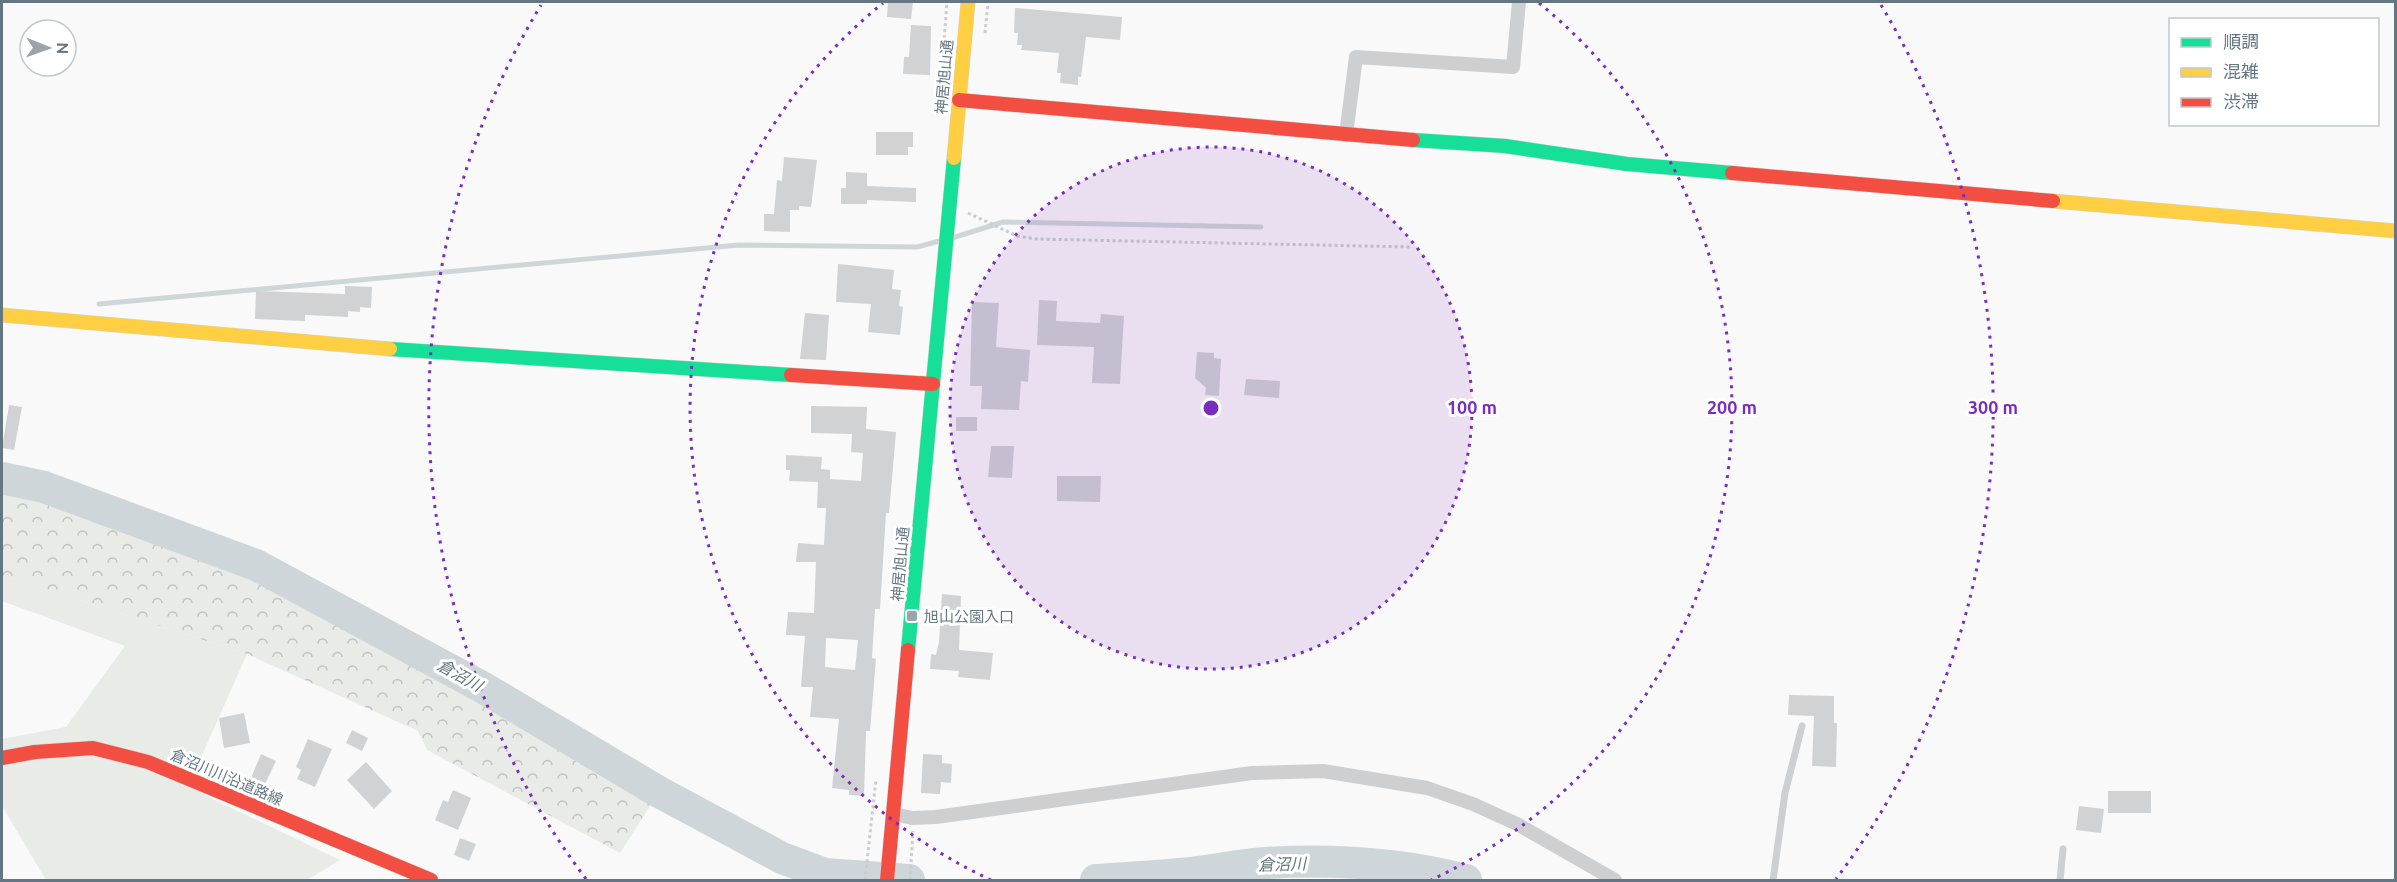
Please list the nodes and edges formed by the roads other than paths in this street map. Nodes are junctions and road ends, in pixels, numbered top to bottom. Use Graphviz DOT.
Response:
graph roads {
  1 [pos="968,2"];
  2 [pos="1519,2"];
  3 [pos="959,100"];
  4 [pos="1346,135"];
  5 [pos="2396,231"];
  6 [pos="2,315"];
  7 [pos="933,384"];
  8 [pos="1802,726"];
  9 [pos="2,758"];
  10 [pos="894,813"];
  11 [pos="2062,849"];
  12 [pos="431,880"];
  13 [pos="887,880"];
  14 [pos="1615,880"];
  15 [pos="1773,880"];
  16 [pos="2060,880"];
  1 -- 3 [label="street, 神居旭山通"];
  2 -- 4 [label="street"];
  3 -- 4 [label="street"];
  3 -- 7 [label="street, 神居旭山通"];
  4 -- 5 [label="street"];
  6 -- 7 [label="street"];
  7 -- 10 [label="street, 神居旭山通"];
  8 -- 15 [label="lane"];
  9 -- 12 [label="street, 倉沼川川沿道路線"];
  10 -- 13 [label="street, 神居旭山通"];
  10 -- 14 [label="street"];
  11 -- 16 [label="lane"];
}
